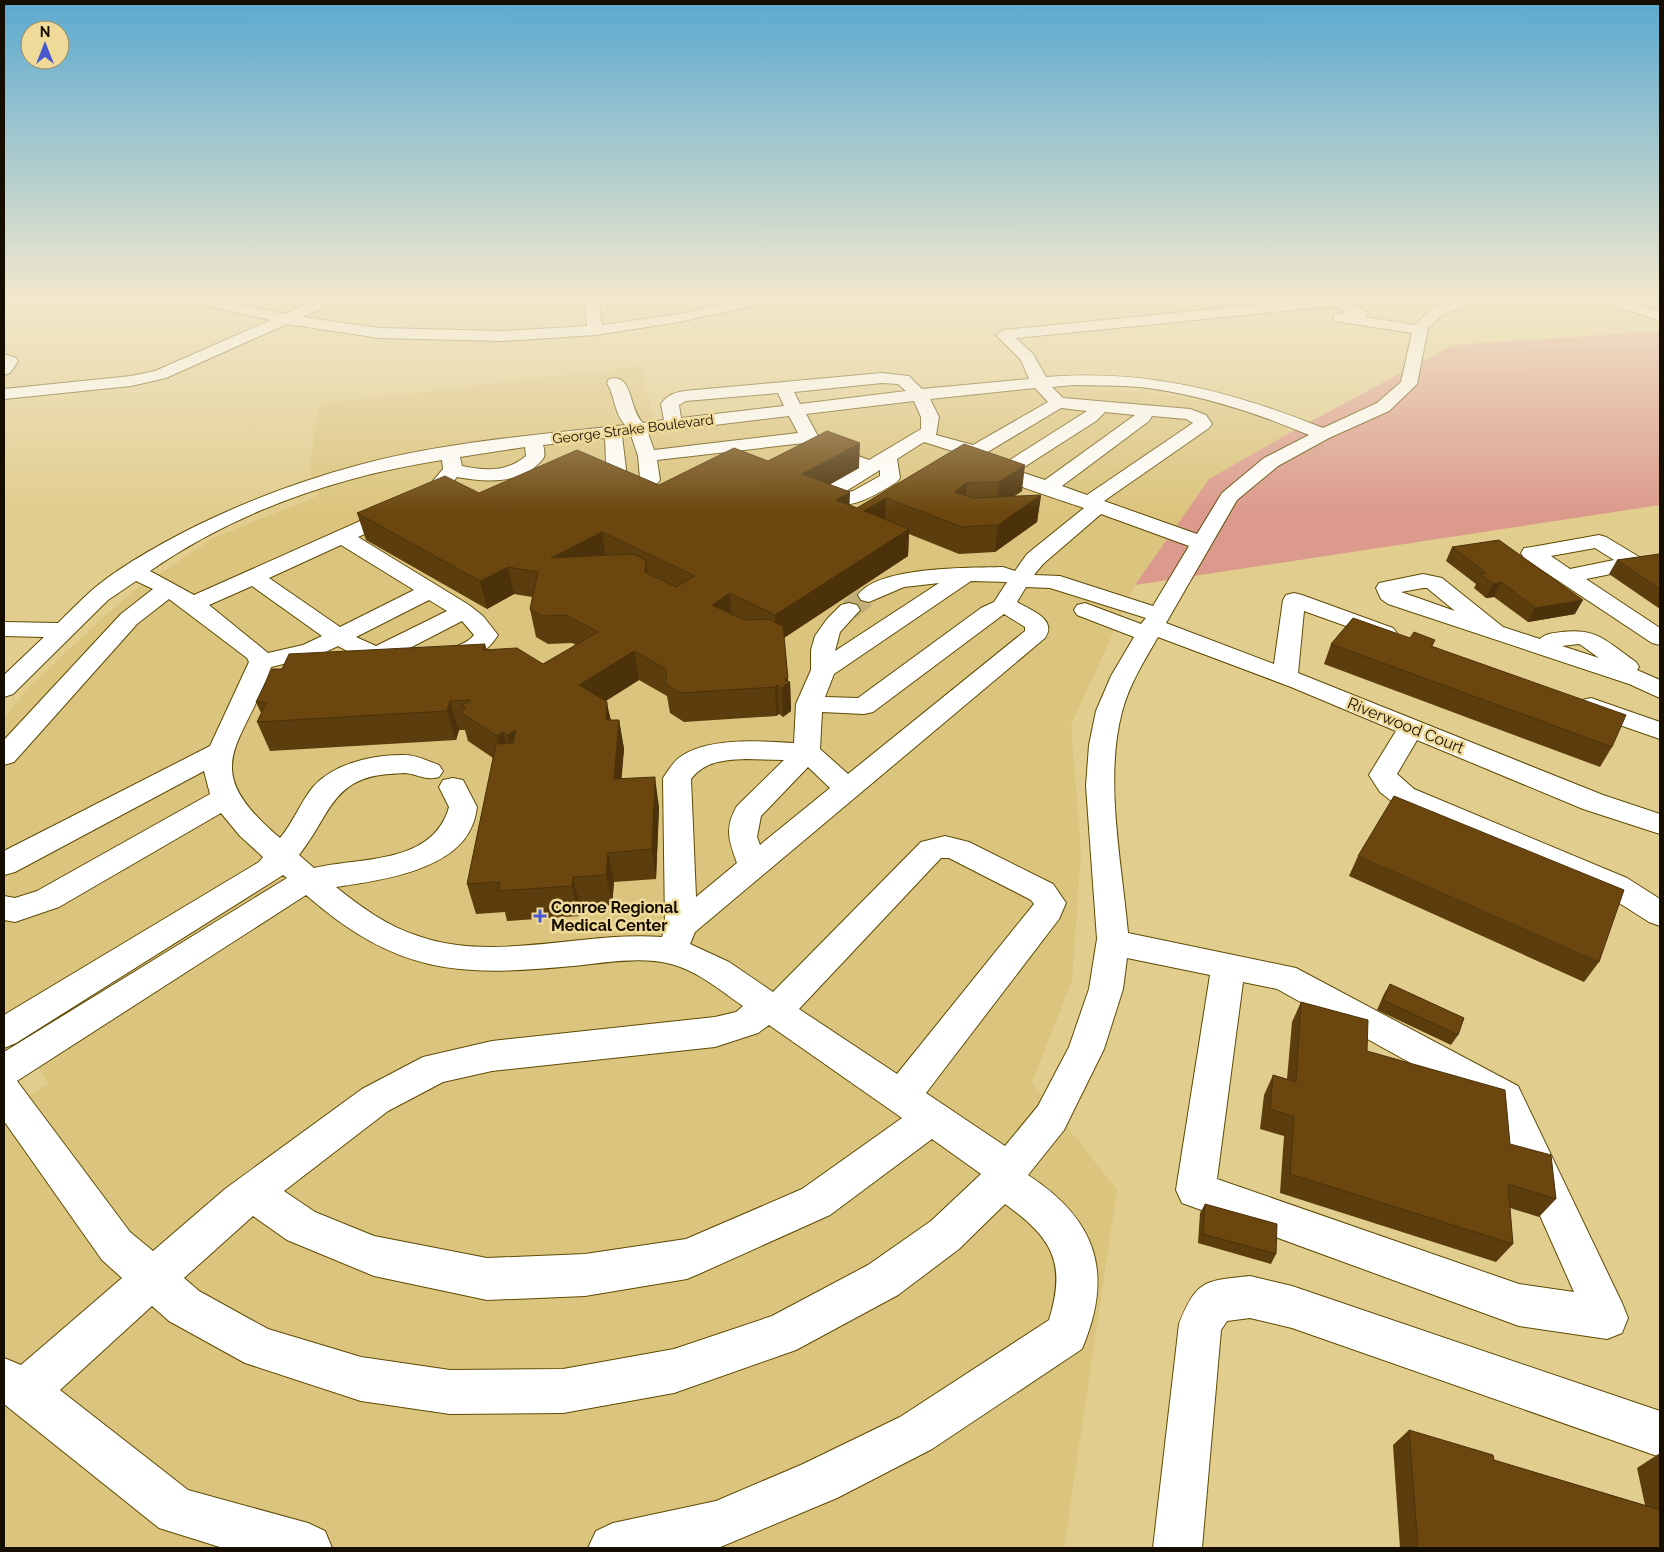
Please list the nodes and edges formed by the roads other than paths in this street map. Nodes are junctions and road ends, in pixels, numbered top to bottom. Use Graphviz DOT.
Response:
graph roads {
  1 [pos="177,367"];
  2 [pos="1033,367"];
  3 [pos="1413,367"];
  4 [pos="1038,382"];
  5 [pos="615,383"];
  6 [pos="783,388"];
  7 [pos="4,394"];
  8 [pos="918,395"];
  9 [pos="1058,403"];
  10 [pos="1100,407"];
  11 [pos="794,410"];
  12 [pos="1145,410"];
  13 [pos="673,424"];
  14 [pos="638,428"];
  15 [pos="613,431"];
  16 [pos="1323,434"];
  17 [pos="922,436"];
  18 [pos="809,437"];
  19 [pos="534,440"];
  20 [pos="975,452"];
  21 [pos="647,456"];
  22 [pos="888,458"];
  23 [pos="452,461"];
  24 [pos="862,464"];
  25 [pos="1004,472"];
  26 [pos="1047,488"];
  27 [pos="1094,504"];
  28 [pos="343,537"];
  29 [pos="1201,543"];
  30 [pos="132,571"];
  31 [pos="966,575"];
  32 [pos="1567,576"];
  33 [pos="254,577"];
  34 [pos="1027,580"];
  35 [pos="430,591"];
  36 [pos="869,595"];
  37 [pos="181,596"];
  38 [pos="1005,605"];
  39 [pos="849,610"];
  40 [pos="463,612"];
  41 [pos="1152,625"];
  42 [pos="4,629"];
  43 [pos="63,630"];
  44 [pos="1494,631"];
  45 [pos="340,637"];
  46 [pos="1660,638"];
  47 [pos="1407,640"];
  48 [pos="434,660"];
  49 [pos="261,662"];
  50 [pos="823,670"];
  51 [pos="1285,677"];
  52 [pos="4,689"];
  53 [pos="1660,690"];
  54 [pos="1566,697"];
  55 [pos="809,704"];
  56 [pos="1411,727"];
  57 [pos="1660,731"];
  58 [pos="221,751"];
  59 [pos="807,752"];
  60 [pos="4,756"];
  61 [pos="848,789"];
  62 [pos="227,798"];
  63 [pos="1660,824"];
  64 [pos="282,857"];
  65 [pos="4,864"];
  66 [pos="753,867"];
  67 [pos="309,881"];
  68 [pos="4,908"];
  69 [pos="1660,914"];
  70 [pos="676,939"];
  71 [pos="1112,942"];
  72 [pos="1228,966"];
  73 [pos="772,1009"];
  74 [pos="4,1033"];
  75 [pos="4,1072"];
  76 [pos="4,1092"];
  77 [pos="916,1107"];
  78 [pos="1005,1175"];
  79 [pos="252,1192"];
  80 [pos="151,1277"];
  81 [pos="14,1385"];
  82 [pos="1660,1434"];
  83 [pos="308,1548"];
  84 [pos="613,1548"];
  85 [pos="1177,1548"];
  1 -- 7 [label="street"];
  2 -- 4 [label="street"];
  3 -- 16 [label="street"];
  4 -- 8 [label="street, George Strake Boulevard"];
  4 -- 9 [label="street"];
  4 -- 16 [label="street, George Strake Boulevard"];
  5 -- 14 [label="street"];
  6 -- 8 [label="street"];
  6 -- 11 [label="street"];
  6 -- 13 [label="street"];
  8 -- 11 [label="street, George Strake Boulevard"];
  8 -- 17 [label="street"];
  9 -- 10 [label="street"];
  9 -- 20 [label="street"];
  10 -- 12 [label="street"];
  10 -- 25 [label="street"];
  11 -- 13 [label="street, George Strake Boulevard"];
  11 -- 18 [label="street"];
  12 -- 26 [label="street"];
  12 -- 27 [label="street"];
  13 -- 14 [label="street, George Strake Boulevard"];
  14 -- 15 [label="street, George Strake Boulevard"];
  14 -- 21 [label="street"];
  15 -- 19 [label="street, George Strake Boulevard"];
  15 -- 21 [label="street"];
  16 -- 29 [label="street"];
  17 -- 20 [label="street"];
  17 -- 22 [label="street"];
  18 -- 21 [label="street"];
  18 -- 24 [label="street"];
  19 -- 23 [label="street, George Strake Boulevard"];
  19 -- 23 [label="street"];
  20 -- 25 [label="street"];
  23 -- 28 [label="street"];
  23 -- 30 [label="street, George Strake Boulevard"];
  25 -- 26 [label="street"];
  26 -- 27 [label="street"];
  27 -- 29 [label="street"];
  27 -- 34 [label="street"];
  28 -- 33 [label="street"];
  28 -- 35 [label="street"];
  29 -- 41 [label="street"];
  30 -- 37 [label="street"];
  30 -- 43 [label="street, George Strake Boulevard"];
  31 -- 34 [label="street"];
  31 -- 36 [label="street"];
  31 -- 50 [label="street"];
  32 -- 32 [label="street"];
  32 -- 46 [label="street"];
  33 -- 37 [label="street"];
  33 -- 45 [label="street"];
  34 -- 38 [label="street"];
  34 -- 41 [label="street, Riverwood Court"];
  35 -- 40 [label="street"];
  35 -- 45 [label="street"];
  37 -- 49 [label="street"];
  37 -- 60 [label="street"];
  38 -- 55 [label="street"];
  38 -- 61 [label="street"];
  39 -- 50 [label="street"];
  40 -- 45 [label="street"];
  40 -- 48 [label="street"];
  41 -- 51 [label="street, Riverwood Court"];
  41 -- 71 [label="street"];
  42 -- 43 [label="street"];
  43 -- 52 [label="street, George Strake Boulevard"];
  44 -- 53 [label="street"];
  45 -- 49 [label="street"];
  47 -- 51 [label="street"];
  49 -- 58 [label="street"];
  50 -- 55 [label="street"];
  51 -- 56 [label="street, Riverwood Court"];
  54 -- 57 [label="street"];
  55 -- 59 [label="street"];
  56 -- 63 [label="street, Riverwood Court"];
  56 -- 69 [label="street"];
  58 -- 62 [label="street"];
  58 -- 65 [label="street"];
  59 -- 61 [label="street"];
  59 -- 66 [label="street"];
  59 -- 70 [label="street"];
  61 -- 66 [label="street"];
  62 -- 64 [label="street"];
  62 -- 68 [label="street"];
  64 -- 67 [label="street"];
  64 -- 67 [label="street"];
  64 -- 74 [label="street"];
  66 -- 70 [label="street"];
  67 -- 70 [label="street"];
  67 -- 75 [label="street"];
  70 -- 73 [label="street"];
  71 -- 72 [label="street"];
  71 -- 78 [label="street"];
  72 -- 72 [label="street"];
  73 -- 77 [label="street"];
  73 -- 77 [label="street"];
  73 -- 79 [label="street"];
  76 -- 80 [label="street"];
  77 -- 78 [label="street"];
  77 -- 79 [label="street"];
  78 -- 80 [label="street"];
  78 -- 84 [label="street"];
  79 -- 80 [label="street"];
  80 -- 81 [label="street"];
  81 -- 83 [label="street"];
  82 -- 85 [label="street"];
}
